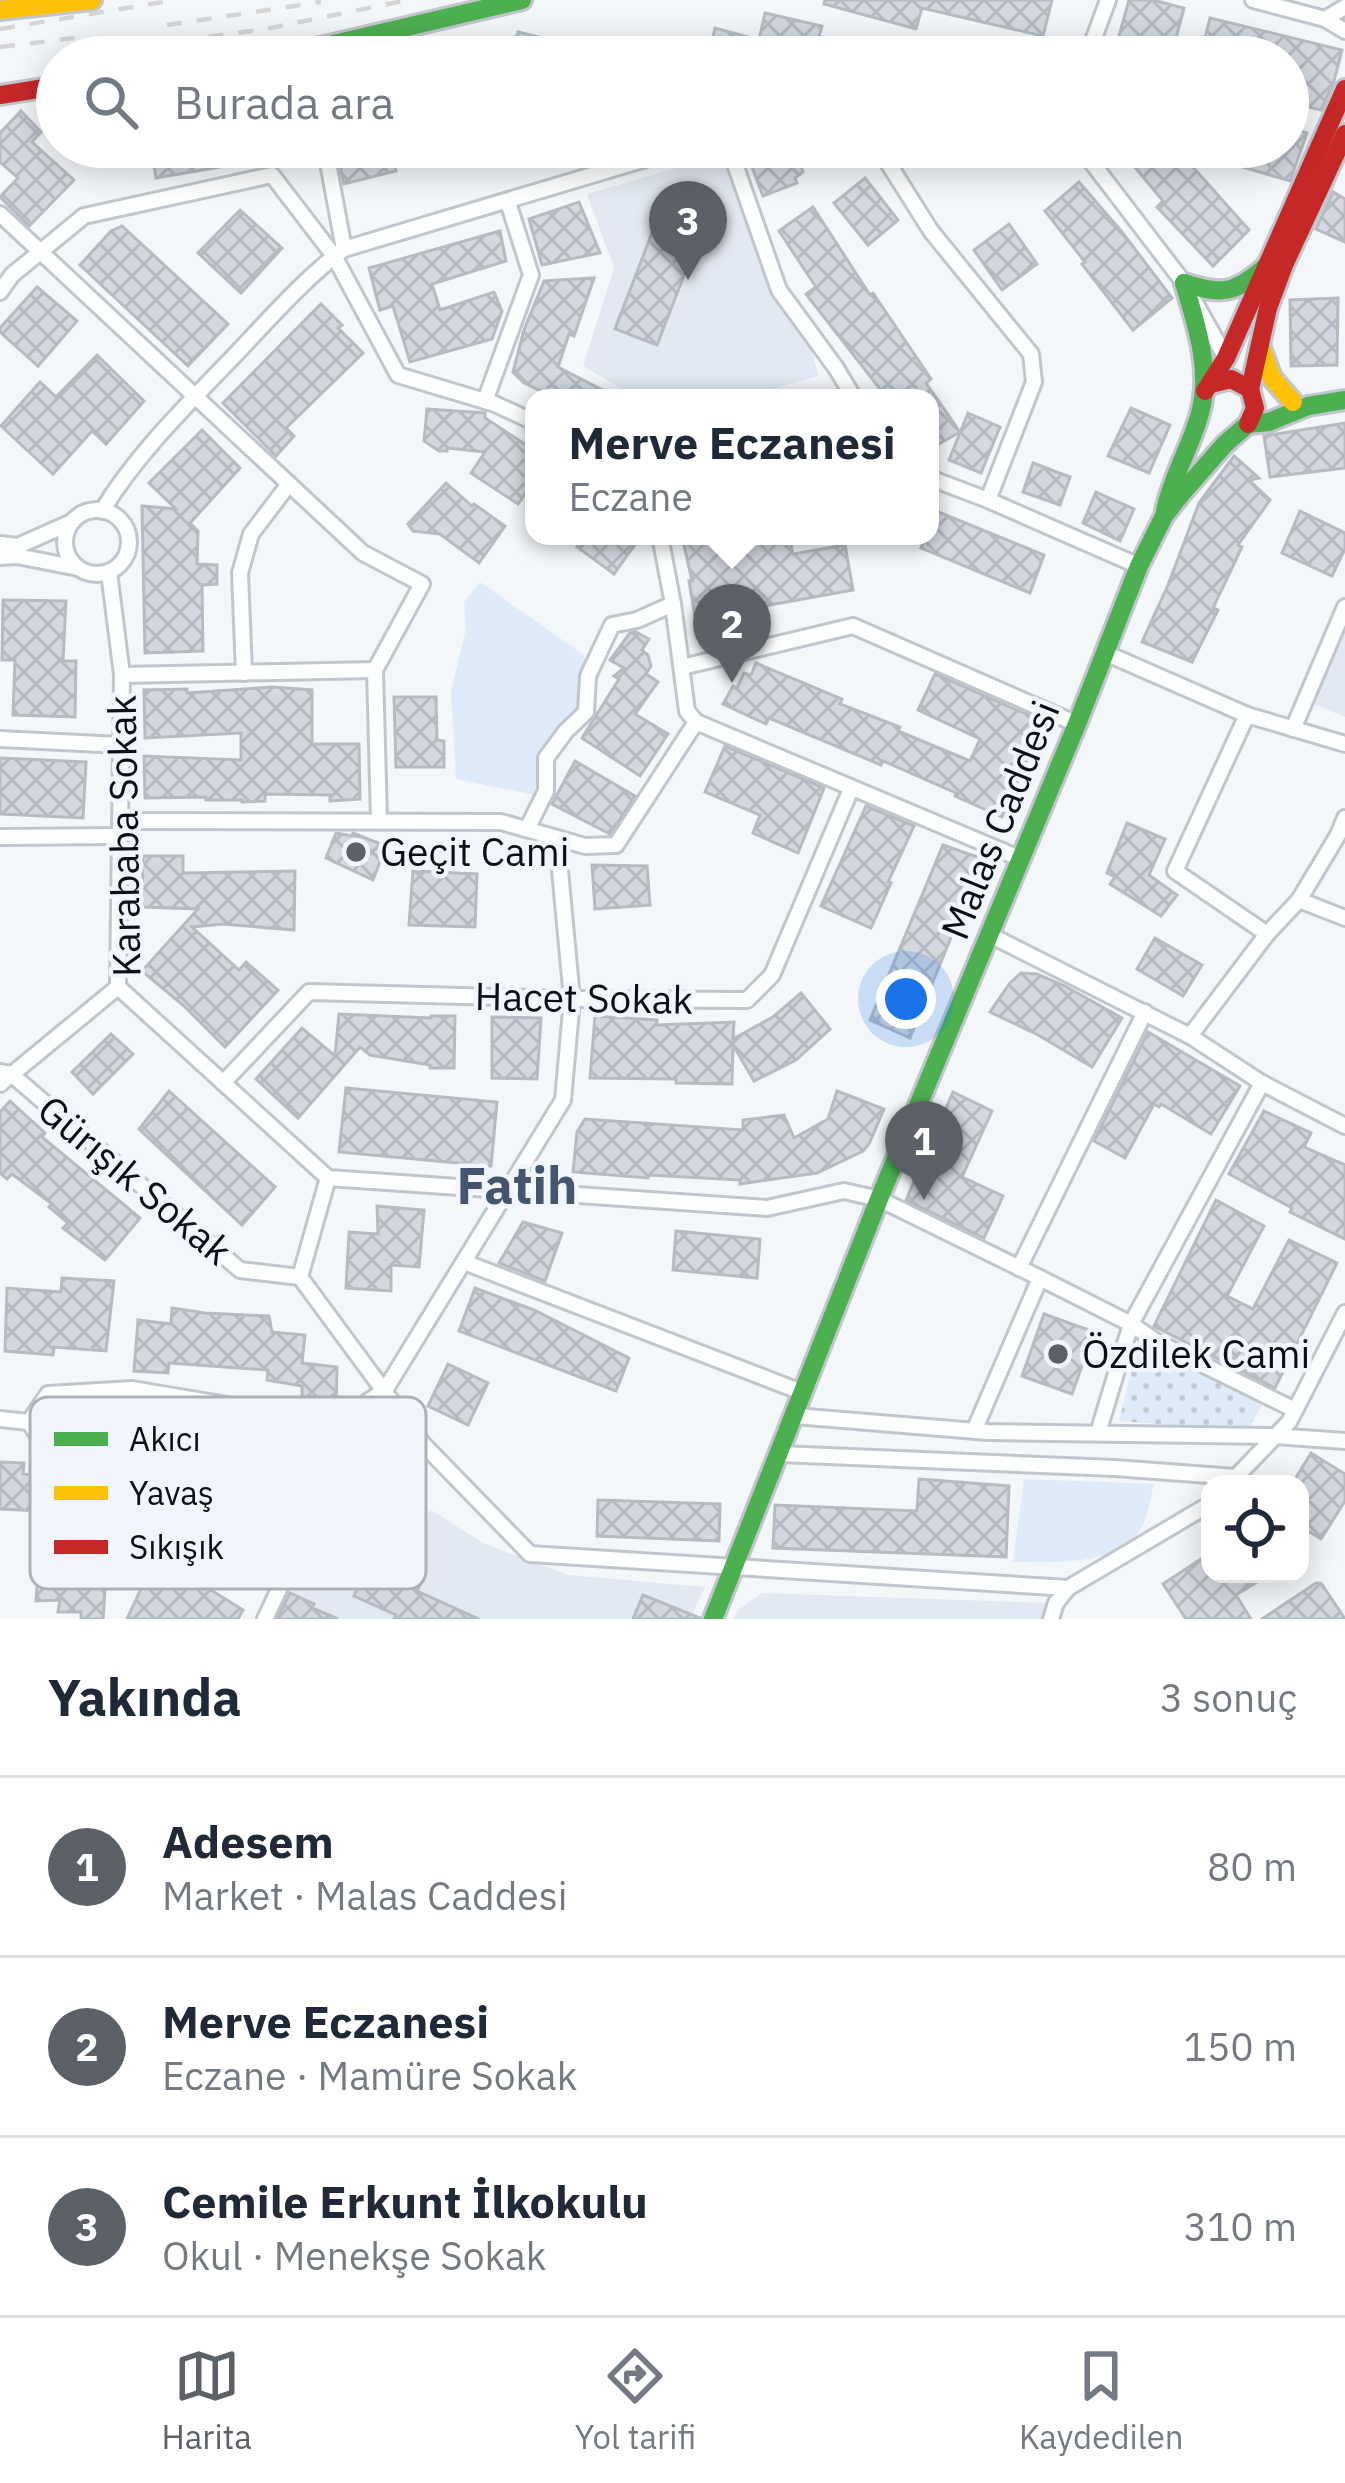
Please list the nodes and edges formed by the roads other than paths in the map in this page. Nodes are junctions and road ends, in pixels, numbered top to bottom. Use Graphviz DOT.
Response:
graph roads {
  1 [pos="92,0"];
  2 [pos="523,0"];
  3 [pos="1108,0"];
  4 [pos="1253,0"];
  5 [pos="1345,8"];
  6 [pos="0,10"];
  7 [pos="1325,19"];
  8 [pos="1345,31"];
  9 [pos="380,36"];
  10 [pos="1095,36"];
  11 [pos="36,89"];
  12 [pos="1345,89"];
  13 [pos="5,94"];
  14 [pos="1345,134"];
  15 [pos="328,168"];
  16 [pos="618,168"];
  17 [pos="736,168"];
  18 [pos="891,168"];
  19 [pos="1096,168"];
  20 [pos="508,202"];
  21 [pos="0,214"];
  22 [pos="42,251"];
  23 [pos="339,252"];
  24 [pos="1268,265"];
  25 [pos="1184,284"];
  26 [pos="0,292"];
  27 [pos="1259,344"];
  28 [pos="1226,358"];
  29 [pos="849,389"];
  30 [pos="1252,391"];
  31 [pos="1206,395"];
  32 [pos="195,397"];
  33 [pos="1345,400"];
  34 [pos="485,401"];
  35 [pos="1301,404"];
  36 [pos="525,418"];
  37 [pos="1244,427"];
  38 [pos="939,481"];
  39 [pos="290,484"];
  40 [pos="988,500"];
  41 [pos="102,512"];
  42 [pos="1164,516"];
  43 [pos="72,522"];
  44 [pos="0,544"];
  45 [pos="662,545"];
  46 [pos="0,556"];
  47 [pos="1139,566"];
  48 [pos="78,568"];
  49 [pos="109,572"];
  50 [pos="673,604"];
  51 [pos="1345,607"];
  52 [pos="1102,652"];
  53 [pos="682,667"];
  54 [pos="375,670"];
  55 [pos="244,673"];
  56 [pos="122,675"];
  57 [pos="1247,715"];
  58 [pos="696,722"];
  59 [pos="1077,724"];
  60 [pos="1293,729"];
  61 [pos="0,739"];
  62 [pos="1345,744"];
  63 [pos="121,745"];
  64 [pos="851,789"];
  65 [pos="1345,818"];
  66 [pos="379,820"];
  67 [pos="120,828"];
  68 [pos="527,829"];
  69 [pos="0,837"];
  70 [pos="557,838"];
  71 [pos="1019,858"];
  72 [pos="1298,901"];
  73 [pos="1345,918"];
  74 [pos="988,934"];
  75 [pos="1267,934"];
  76 [pos="118,987"];
  77 [pos="572,999"];
  78 [pos="1145,1012"];
  79 [pos="1190,1036"];
  80 [pos="4,1077"];
  81 [pos="223,1083"];
  82 [pos="1262,1083"];
  83 [pos="1345,1126"];
  84 [pos="328,1178"];
  85 [pos="507,1192"];
  86 [pos="879,1199"];
  87 [pos="464,1262"];
  88 [pos="1019,1268"];
  89 [pos="300,1276"];
  90 [pos="1040,1278"];
  91 [pos="1345,1313"];
  92 [pos="1131,1324"];
  93 [pos="385,1390"];
  94 [pos="804,1393"];
  95 [pos="46,1397"];
  96 [pos="180,1397"];
  97 [pos="374,1397"];
  98 [pos="390,1397"];
  99 [pos="1294,1411"];
  100 [pos="795,1416"];
  101 [pos="0,1419"];
  102 [pos="29,1422"];
  103 [pos="974,1431"];
  104 [pos="1098,1433"];
  105 [pos="1275,1436"];
  106 [pos="1345,1441"];
  107 [pos="426,1447"];
  108 [pos="780,1454"];
  109 [pos="1238,1475"];
  110 [pos="1201,1477"];
  111 [pos="1201,1509"];
  112 [pos="728,1566"];
  113 [pos="1068,1588"];
  114 [pos="279,1589"];
  115 [pos="265,1619"];
  116 [pos="712,1619"];
  117 [pos="1051,1619"];
  1 -- 6 [label="street"];
  2 -- 9 [label="street"];
  3 -- 10 [label="street"];
  4 -- 7 [label="street"];
  5 -- 7 [label="street"];
  7 -- 8 [label="street"];
  11 -- 13 [label="street"];
  12 -- 24 [label="street"];
  14 -- 27 [label="street"];
  15 -- 23 [label="street"];
  16 -- 20 [label="street"];
  17 -- 29 [label="street"];
  18 -- 40 [label="street"];
  19 -- 25 [label="street"];
  20 -- 23 [label="street"];
  20 -- 34 [label="street"];
  21 -- 22 [label="street"];
  22 -- 23 [label="street"];
  22 -- 26 [label="street"];
  22 -- 32 [label="street"];
  23 -- 32 [label="street"];
  23 -- 34 [label="street"];
  24 -- 25 [label="street"];
  24 -- 28 [label="street"];
  25 -- 28 [label="street"];
  25 -- 31 [label="street"];
  27 -- 30 [label="street"];
  27 -- 35 [label="street"];
  28 -- 31 [label="street"];
  30 -- 31 [label="street"];
  30 -- 35 [label="street"];
  30 -- 37 [label="street"];
  31 -- 37 [label="street"];
  31 -- 42 [label="street"];
  32 -- 39 [label="street"];
  32 -- 41 [label="street"];
  33 -- 35 [label="street"];
  34 -- 36 [label="street"];
  35 -- 37 [label="street"];
  37 -- 42 [label="street"];
  38 -- 40 [label="street"];
  39 -- 54 [label="street"];
  39 -- 55 [label="street"];
  40 -- 47 [label="street"];
  41 -- 43 [label="street"];
  41 -- 49 [label="street"];
  42 -- 47 [label="street, Malas Caddesi"];
  43 -- 44 [label="street"];
  43 -- 48 [label="street"];
  45 -- 50 [label="street"];
  46 -- 48 [label="street"];
  47 -- 52 [label="street, Malas Caddesi"];
  48 -- 49 [label="street"];
  49 -- 56 [label="street, Karababa Sokak"];
  50 -- 53 [label="street"];
  50 -- 68 [label="street"];
  51 -- 60 [label="street"];
  52 -- 57 [label="street"];
  52 -- 59 [label="street, Malas Caddesi"];
  53 -- 58 [label="street"];
  53 -- 59 [label="street"];
  54 -- 55 [label="street"];
  54 -- 66 [label="street"];
  55 -- 56 [label="street"];
  56 -- 63 [label="street, Karababa Sokak"];
  57 -- 60 [label="street"];
  57 -- 75 [label="street"];
  58 -- 64 [label="street"];
  58 -- 70 [label="street"];
  59 -- 71 [label="street, Malas Caddesi"];
  60 -- 62 [label="street"];
  61 -- 63 [label="street"];
  63 -- 67 [label="street, Karababa Sokak"];
  64 -- 71 [label="street"];
  64 -- 77 [label="street, Hacet Sokak"];
  65 -- 72 [label="street"];
  66 -- 67 [label="street"];
  66 -- 68 [label="street"];
  67 -- 69 [label="street"];
  67 -- 76 [label="street, Karababa Sokak"];
  68 -- 70 [label="street"];
  70 -- 77 [label="street"];
  71 -- 74 [label="street, Malas Caddesi"];
  72 -- 73 [label="street"];
  72 -- 75 [label="street"];
  74 -- 78 [label="street"];
  74 -- 86 [label="street, Malas Caddesi"];
  75 -- 79 [label="street"];
  76 -- 80 [label="street"];
  76 -- 81 [label="street, Karababa Sokak"];
  77 -- 81 [label="street, Hacet Sokak"];
  77 -- 85 [label="street"];
  78 -- 79 [label="street"];
  78 -- 88 [label="street"];
  79 -- 82 [label="street"];
  80 -- 89 [label="street, Gürışık Sokak"];
  81 -- 84 [label="street, Karababa Sokak"];
  82 -- 83 [label="street"];
  82 -- 92 [label="street"];
  84 -- 85 [label="street"];
  84 -- 89 [label="street"];
  85 -- 86 [label="street"];
  85 -- 87 [label="street"];
  86 -- 88 [label="street"];
  86 -- 94 [label="street, Malas Caddesi"];
  87 -- 93 [label="street"];
  87 -- 94 [label="street"];
  88 -- 90 [label="street"];
  89 -- 93 [label="street"];
  90 -- 92 [label="street"];
  90 -- 103 [label="street"];
  91 -- 99 [label="street"];
  92 -- 99 [label="street"];
  92 -- 104 [label="street"];
  93 -- 97 [label="street"];
  93 -- 98 [label="street"];
  94 -- 100 [label="street, Malas Caddesi"];
  95 -- 96 [label="street"];
  99 -- 105 [label="street"];
  100 -- 103 [label="street"];
  100 -- 108 [label="street, Malas Caddesi"];
  101 -- 102 [label="street"];
  103 -- 104 [label="street"];
  104 -- 105 [label="street"];
  105 -- 106 [label="street"];
  105 -- 109 [label="street"];
  107 -- 112 [label="street"];
  108 -- 110 [label="street"];
  108 -- 112 [label="street, Malas Caddesi"];
  111 -- 113 [label="street"];
  112 -- 113 [label="street"];
  112 -- 116 [label="street, Malas Caddesi"];
  113 -- 117 [label="street"];
  114 -- 115 [label="street"];
}
